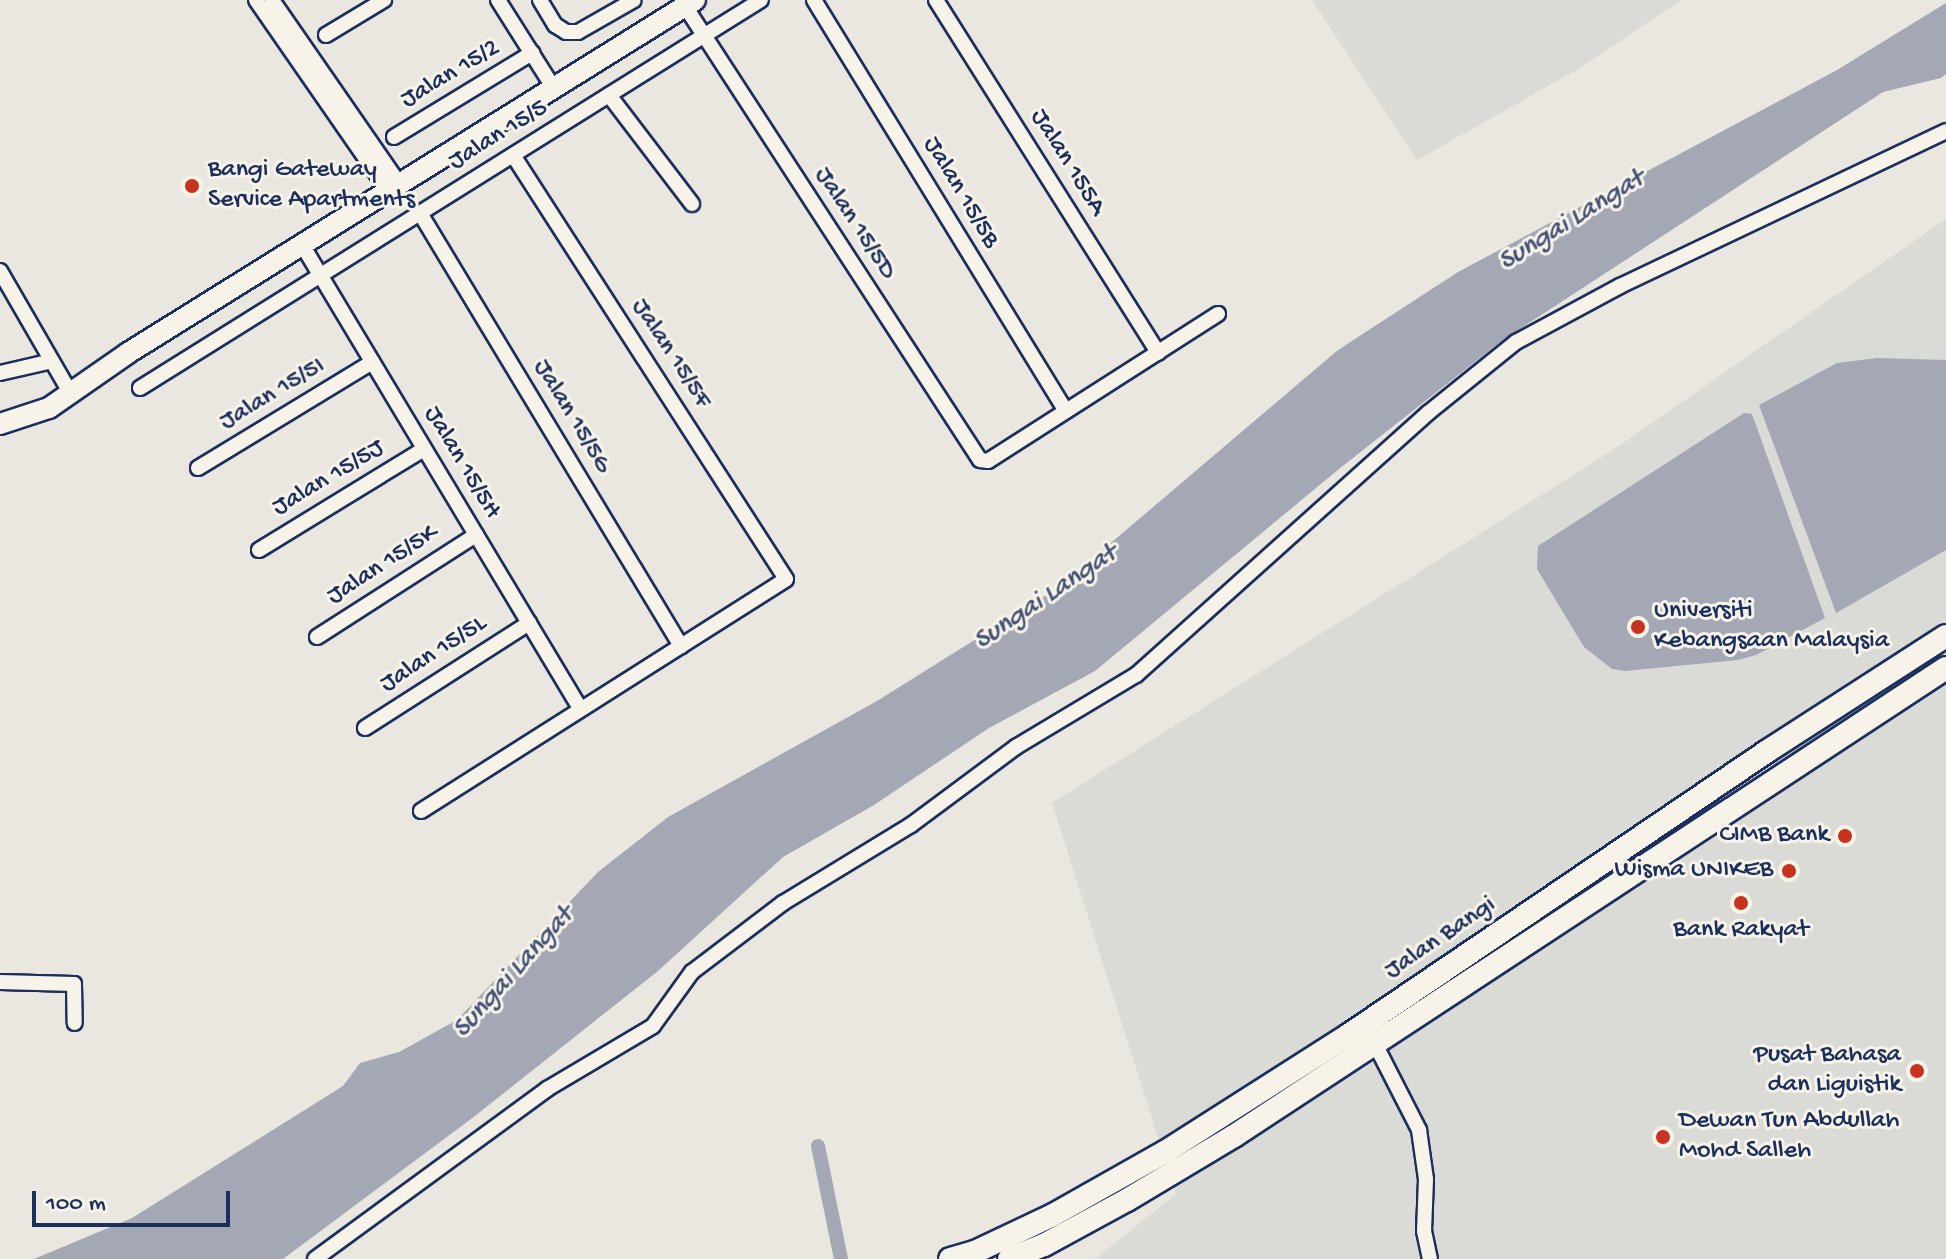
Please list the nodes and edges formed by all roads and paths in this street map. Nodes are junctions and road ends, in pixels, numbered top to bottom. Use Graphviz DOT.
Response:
graph roads {
  1 [pos="256,0"];
  2 [pos="272,0"];
  3 [pos="384,0"];
  4 [pos="498,0"];
  5 [pos="540,0"];
  6 [pos="634,0"];
  7 [pos="761,0"];
  8 [pos="814,0"];
  9 [pos="936,0"];
  10 [pos="690,3"];
  11 [pos="326,35"];
  12 [pos="705,35"];
  13 [pos="532,53"];
  14 [pos="553,87"];
  15 [pos="609,95"];
  16 [pos="1946,131"];
  17 [pos="394,137"];
  18 [pos="513,155"];
  19 [pos="392,186"];
  20 [pos="692,204"];
  21 [pos="420,213"];
  22 [pos="301,243"];
  23 [pos="0,271"];
  24 [pos="320,275"];
  25 [pos="1218,314"];
  26 [pos="1158,353"];
  27 [pos="52,361"];
  28 [pos="372,362"];
  29 [pos="0,373"];
  30 [pos="140,388"];
  31 [pos="71,394"];
  32 [pos="1066,411"];
  33 [pos="0,424"];
  34 [pos="424,449"];
  35 [pos="198,468"];
  36 [pos="476,535"];
  37 [pos="259,550"];
  38 [pos="529,623"];
  39 [pos="1946,636"];
  40 [pos="317,637"];
  41 [pos="681,646"];
  42 [pos="1946,668"];
  43 [pos="580,708"];
  44 [pos="365,728"];
  45 [pos="421,811"];
  46 [pos="0,982"];
  47 [pos="75,1023"];
  48 [pos="1364,1024"];
  49 [pos="1376,1046"];
  50 [pos="1424,1231"];
  51 [pos="315,1259"];
  52 [pos="950,1259"];
  53 [pos="1009,1259"];
  54 [pos="1417,1259"];
  55 [pos="1430,1259"];
  1 -- 19 [label="street"];
  2 -- 19 [label="street"];
  3 -- 11 [label="street"];
  4 -- 13 [label="street"];
  5 -- 6 [label="street"];
  7 -- 12 [label="street, Jalan 15/5"];
  8 -- 32 [label="street, Jalan 15/5B"];
  9 -- 26 [label="street, Jalan 155A"];
  10 -- 12 [label="street, Jalan 15/5D"];
  10 -- 14 [label="street"];
  12 -- 15 [label="street, Jalan 15/5"];
  12 -- 32 [label="street, Jalan 15/5D"];
  13 -- 14 [label="street"];
  13 -- 17 [label="street, Jalan 15/2"];
  14 -- 19 [label="street"];
  15 -- 18 [label="street, Jalan 15/5"];
  15 -- 20 [label="street"];
  16 -- 51 [label="street"];
  18 -- 21 [label="street, Jalan 15/5"];
  18 -- 41 [label="street, Jalan 15/5F"];
  19 -- 22 [label="street"];
  21 -- 24 [label="street, Jalan 15/5"];
  21 -- 41 [label="street, Jalan 15/5G"];
  22 -- 24 [label="street, Jalan 15/5H"];
  22 -- 31 [label="street"];
  23 -- 27 [label="street"];
  24 -- 28 [label="street, Jalan 15/5H"];
  24 -- 30 [label="street, Jalan 15/5"];
  25 -- 26 [label="street"];
  26 -- 32 [label="street"];
  27 -- 29 [label="street"];
  27 -- 31 [label="street"];
  28 -- 34 [label="street, Jalan 15/5H"];
  28 -- 35 [label="street, Jalan 15/5I"];
  31 -- 33 [label="street"];
  34 -- 36 [label="street, Jalan 15/5H"];
  34 -- 37 [label="street, Jalan 15/5J"];
  36 -- 38 [label="street, Jalan 15/5H"];
  36 -- 40 [label="street, Jalan 15/5K"];
  38 -- 43 [label="street, Jalan 15/5H"];
  38 -- 44 [label="street, Jalan 15/5L"];
  39 -- 48 [label="main road, Jalan Bangi"];
  41 -- 43 [label="street"];
  42 -- 49 [label="main road, Jalan Bangi"];
  43 -- 45 [label="street"];
  46 -- 47 [label="street"];
  48 -- 49 [label="street"];
  48 -- 52 [label="main road, Jalan Bangi"];
  49 -- 50 [label="street"];
  49 -- 53 [label="main road, Jalan Bangi"];
  50 -- 54 [label="street"];
  50 -- 55 [label="street"];
}
